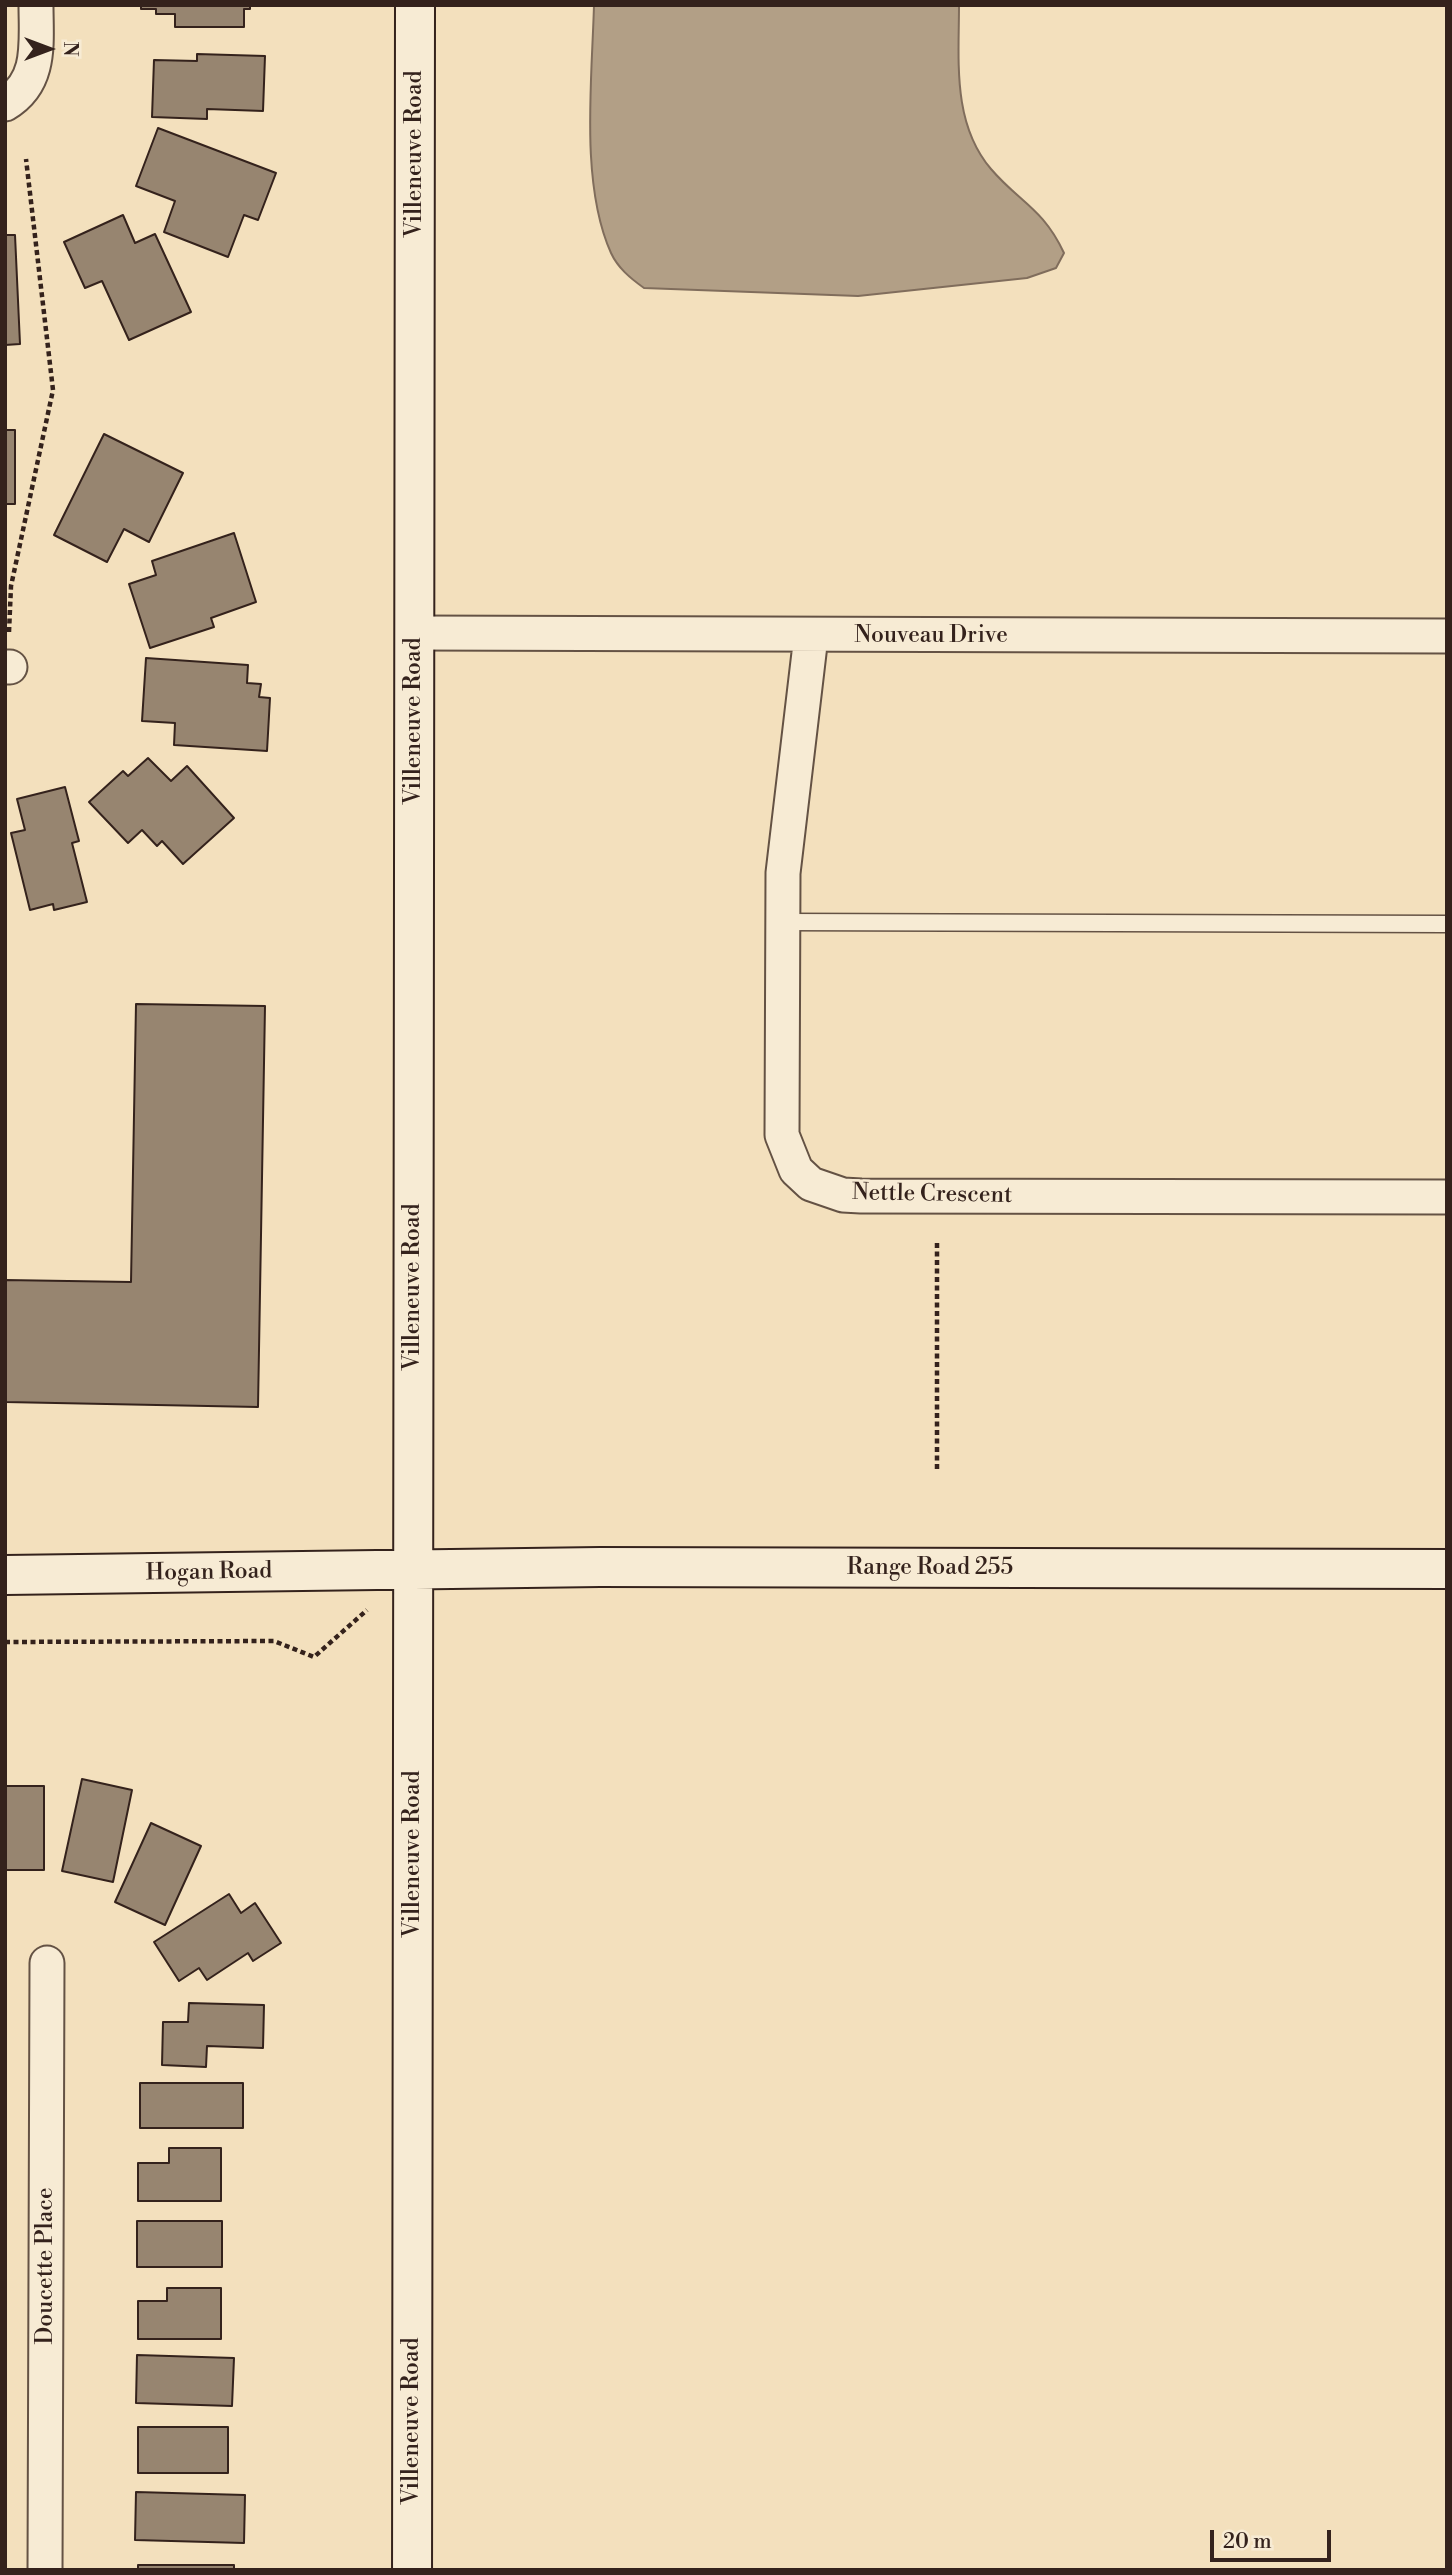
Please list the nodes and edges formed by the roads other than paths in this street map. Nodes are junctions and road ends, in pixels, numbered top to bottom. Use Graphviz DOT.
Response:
graph roads {
  1 [pos="36,5"];
  2 [pos="415,5"];
  3 [pos="5,104"];
  4 [pos="414,633"];
  5 [pos="811,636"];
  6 [pos="1447,636"];
  7 [pos="782,922"];
  8 [pos="1447,924"];
  9 [pos="1447,1197"];
  10 [pos="1447,1569"];
  11 [pos="413,1570"];
  12 [pos="5,1575"];
  13 [pos="47,1962"];
  14 [pos="45,2570"];
  15 [pos="412,2570"];
  1 -- 3 [label="street"];
  2 -- 4 [label="main road, Villeneuve Road"];
  4 -- 5 [label="street, Nouveau Drive"];
  4 -- 11 [label="main road, Villeneuve Road"];
  5 -- 6 [label="street, Nouveau Drive"];
  5 -- 7 [label="street, Nettle Crescent"];
  7 -- 8 [label="lane"];
  7 -- 9 [label="street, Nettle Crescent"];
  10 -- 11 [label="main road, Range Road 255"];
  11 -- 12 [label="main road, Hogan Road"];
  11 -- 15 [label="main road, Villeneuve Road"];
  13 -- 14 [label="street, Doucette Place"];
}
